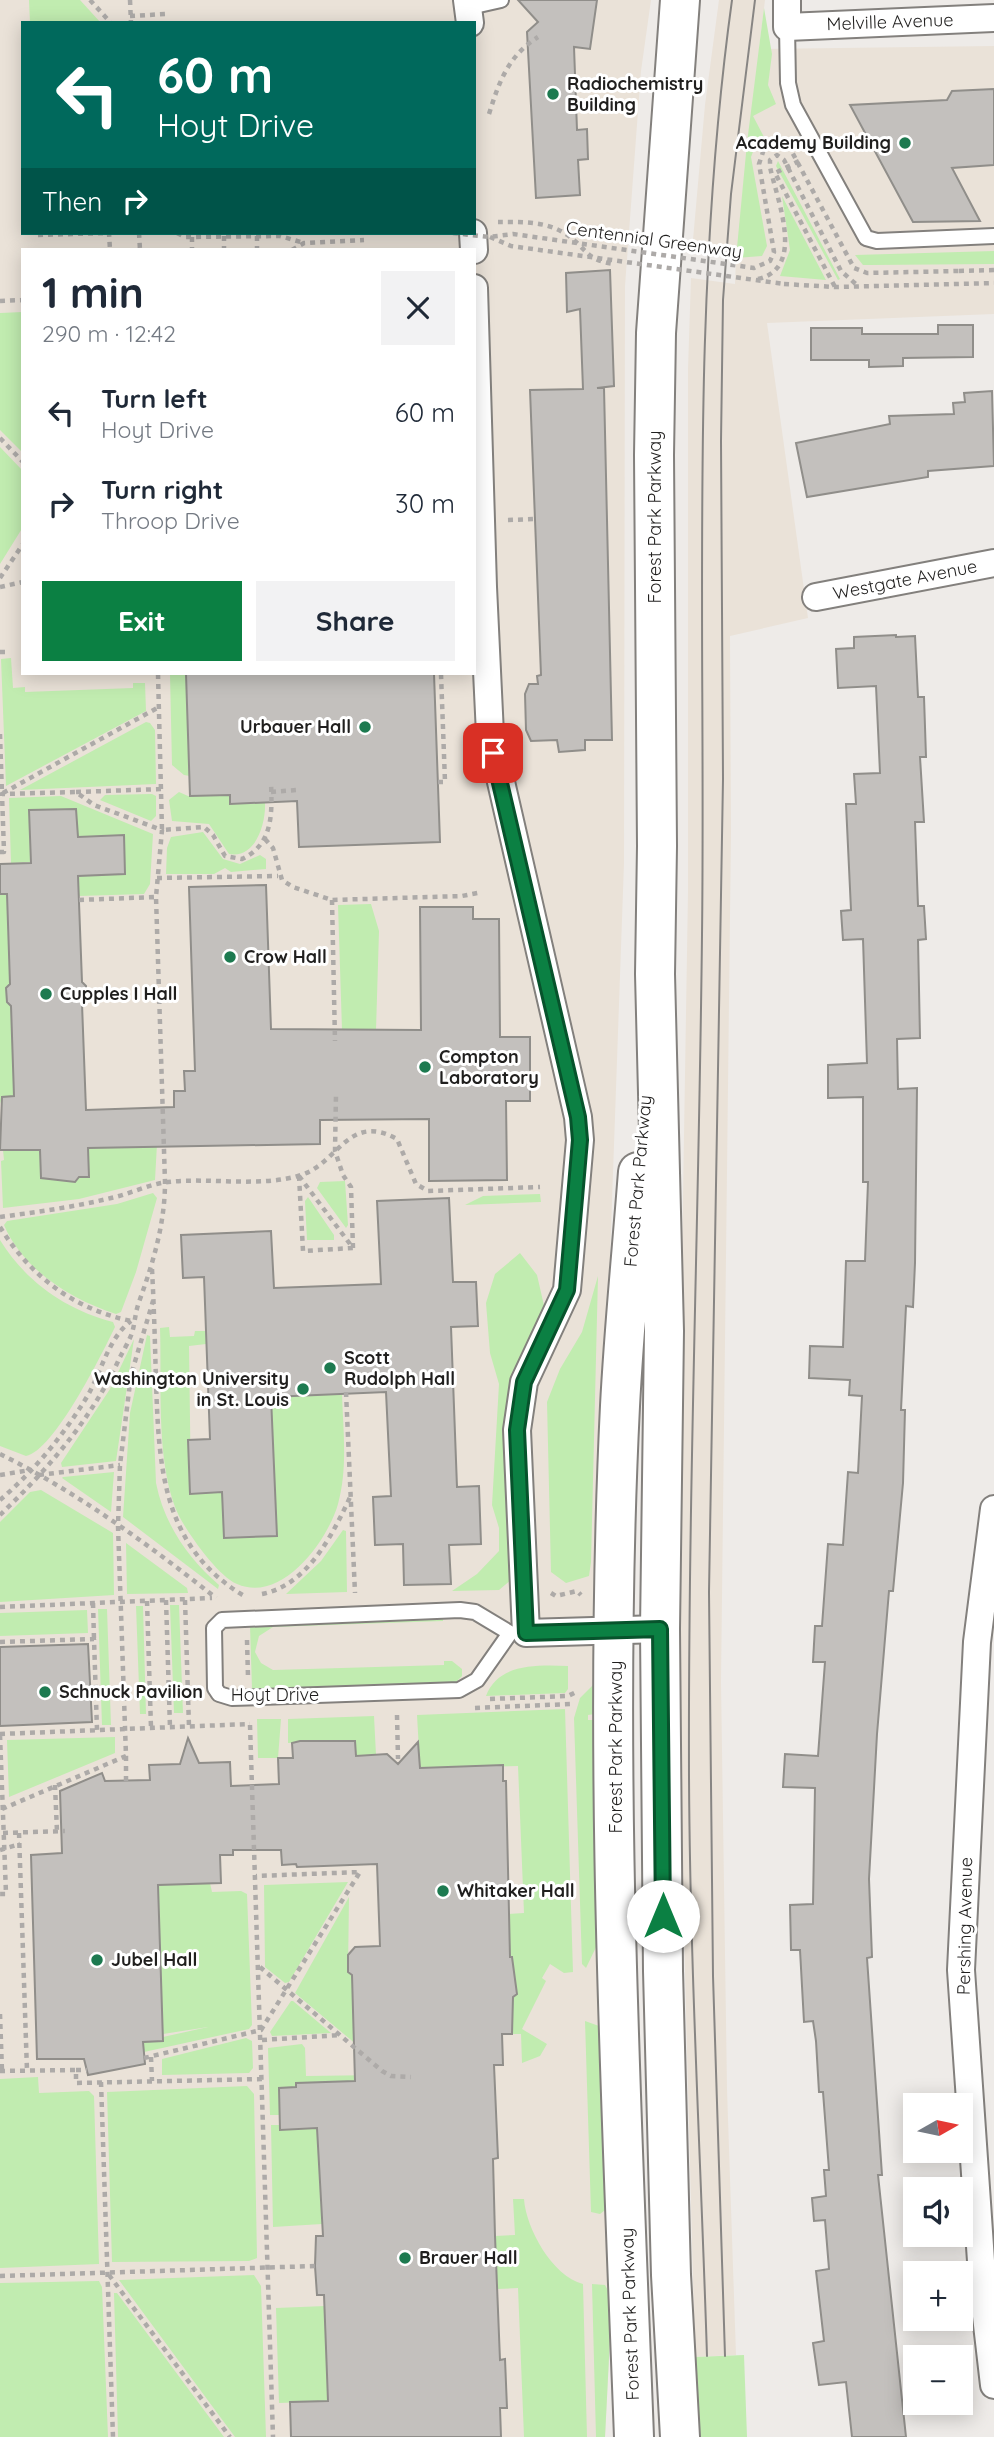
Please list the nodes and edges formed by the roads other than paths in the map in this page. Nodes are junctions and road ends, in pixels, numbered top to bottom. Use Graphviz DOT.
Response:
graph roads {
  1 [pos="501,0"];
  2 [pos="680,0"];
  3 [pos="688,0"];
  4 [pos="787,0"];
  5 [pos="469,10"];
  6 [pos="994,18"];
  7 [pos="787,27"];
  8 [pos="676,60"];
  9 [pos="994,236"];
  10 [pos="476,363"];
  11 [pos="994,563"];
  12 [pos="816,597"];
  13 [pos="655,974"];
  14 [pos="994,1510"];
  15 [pos="615,1629"];
  16 [pos="660,1629"];
  17 [pos="518,1633"];
  18 [pos="994,2385"];
  19 [pos="634,2437"];
  20 [pos="680,2437"];
  1 -- 5 [label="lane"];
  2 -- 8 [label="main road, Forest Park Parkway"];
  3 -- 8 [label="main road, Forest Park Parkway"];
  4 -- 7 [label="street"];
  6 -- 7 [label="street, Melville Avenue"];
  7 -- 9 [label="lane"];
  8 -- 13 [label="main road, Forest Park Parkway"];
  10 -- 17 [label="street"];
  11 -- 12 [label="street, Westgate Avenue"];
  13 -- 15 [label="main road, Forest Park Parkway"];
  13 -- 16 [label="main road, Forest Park Parkway"];
  14 -- 18 [label="street, Pershing Avenue"];
  15 -- 16 [label="street"];
  15 -- 17 [label="street"];
  15 -- 19 [label="main road, Forest Park Parkway"];
  16 -- 20 [label="main road, Forest Park Parkway"];
  17 -- 17 [label="lane, Hoyt Drive"];
}
